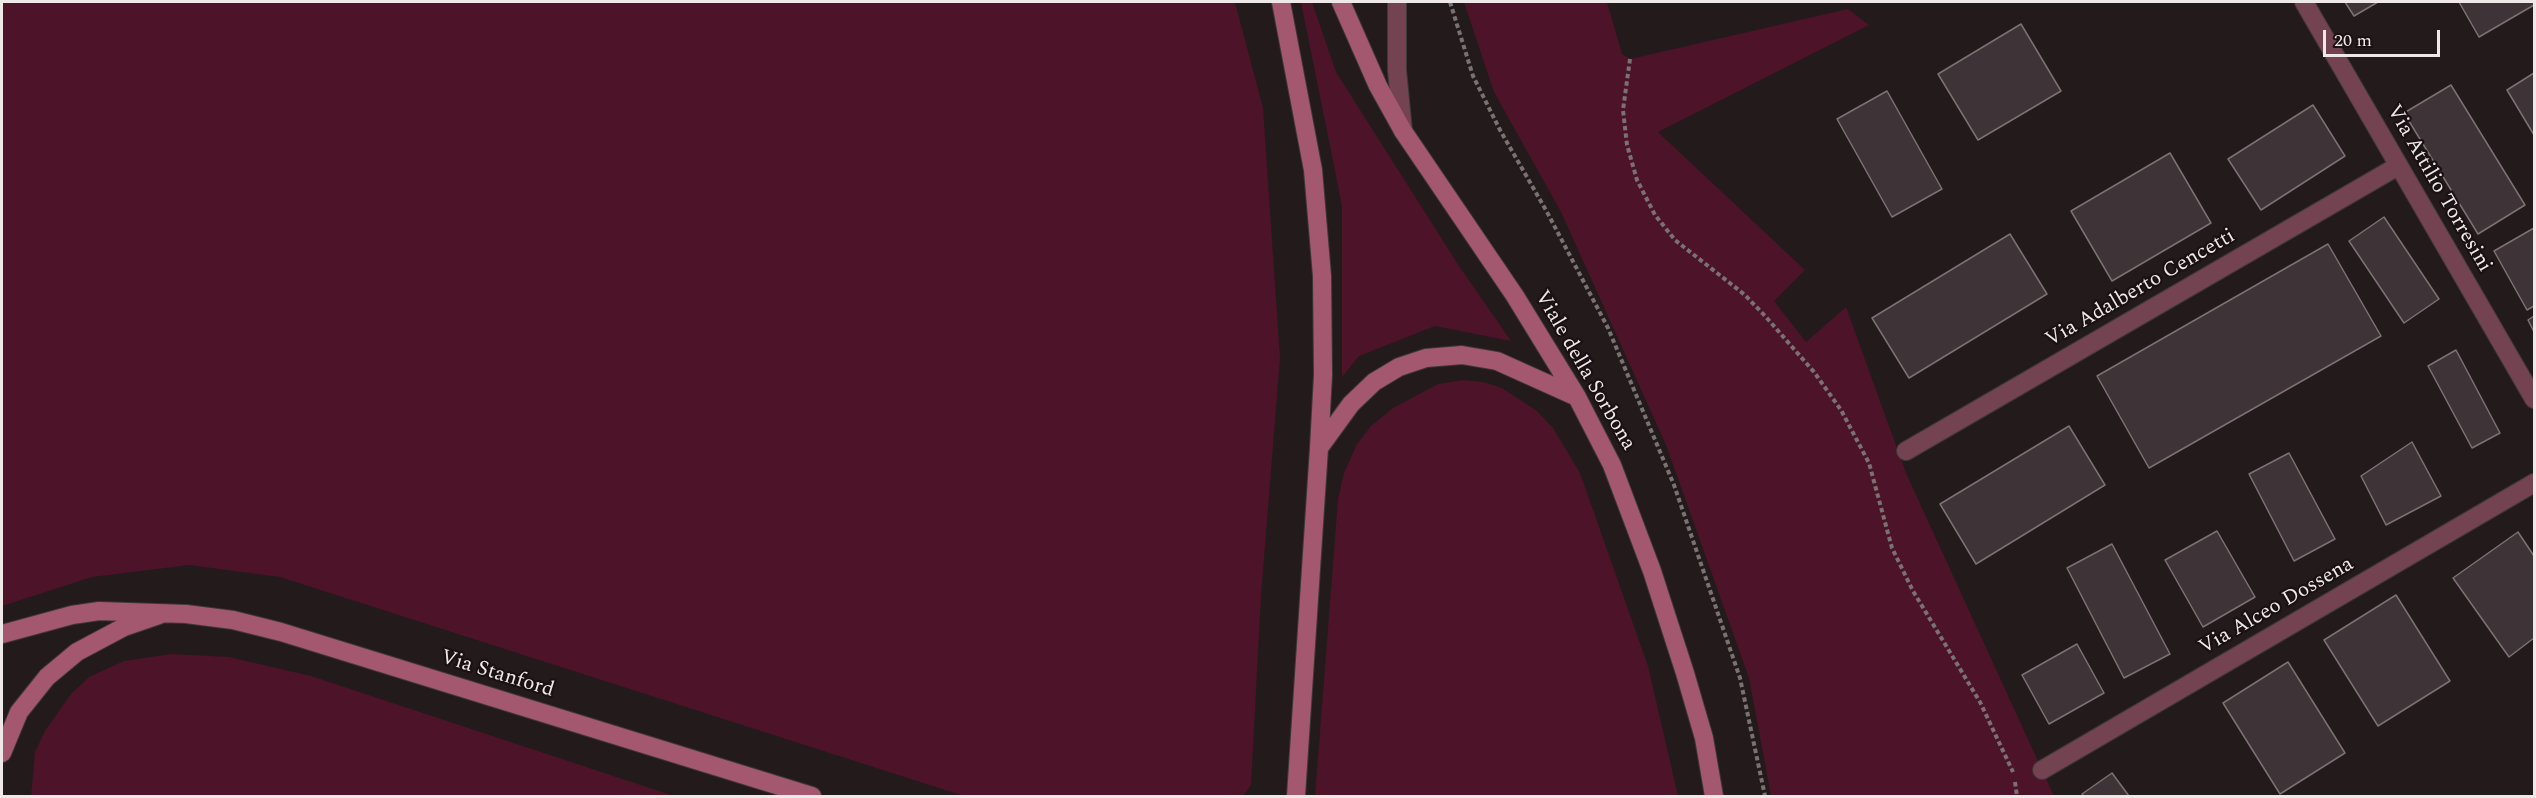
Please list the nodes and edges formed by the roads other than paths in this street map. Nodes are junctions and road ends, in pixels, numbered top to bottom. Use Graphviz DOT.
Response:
graph roads {
  1 [pos="1281,2"];
  2 [pos="1341,2"];
  3 [pos="1397,2"];
  4 [pos="2304,2"];
  5 [pos="1403,131"];
  6 [pos="2398,166"];
  7 [pos="1577,397"];
  8 [pos="2535,399"];
  9 [pos="1320,448"];
  10 [pos="1906,451"];
  11 [pos="2535,483"];
  12 [pos="166,613"];
  13 [pos="2,634"];
  14 [pos="2,753"];
  15 [pos="2042,770"];
  16 [pos="812,796"];
  17 [pos="1296,796"];
  18 [pos="1714,796"];
  1 -- 9 [label="street"];
  2 -- 5 [label="street, Viale della Sorbona"];
  3 -- 5 [label="street"];
  4 -- 6 [label="street, Via Attilio Torresini"];
  5 -- 7 [label="street, Viale della Sorbona"];
  6 -- 8 [label="street, Via Attilio Torresini"];
  6 -- 10 [label="street, Via Adalberto Cencetti"];
  7 -- 9 [label="street"];
  7 -- 18 [label="street, Viale della Sorbona"];
  9 -- 17 [label="street"];
  11 -- 15 [label="street, Via Alceo Dossena"];
  12 -- 13 [label="street, Via Stanford"];
  12 -- 14 [label="street, Via Stanford"];
  12 -- 16 [label="street, Via Stanford"];
}
